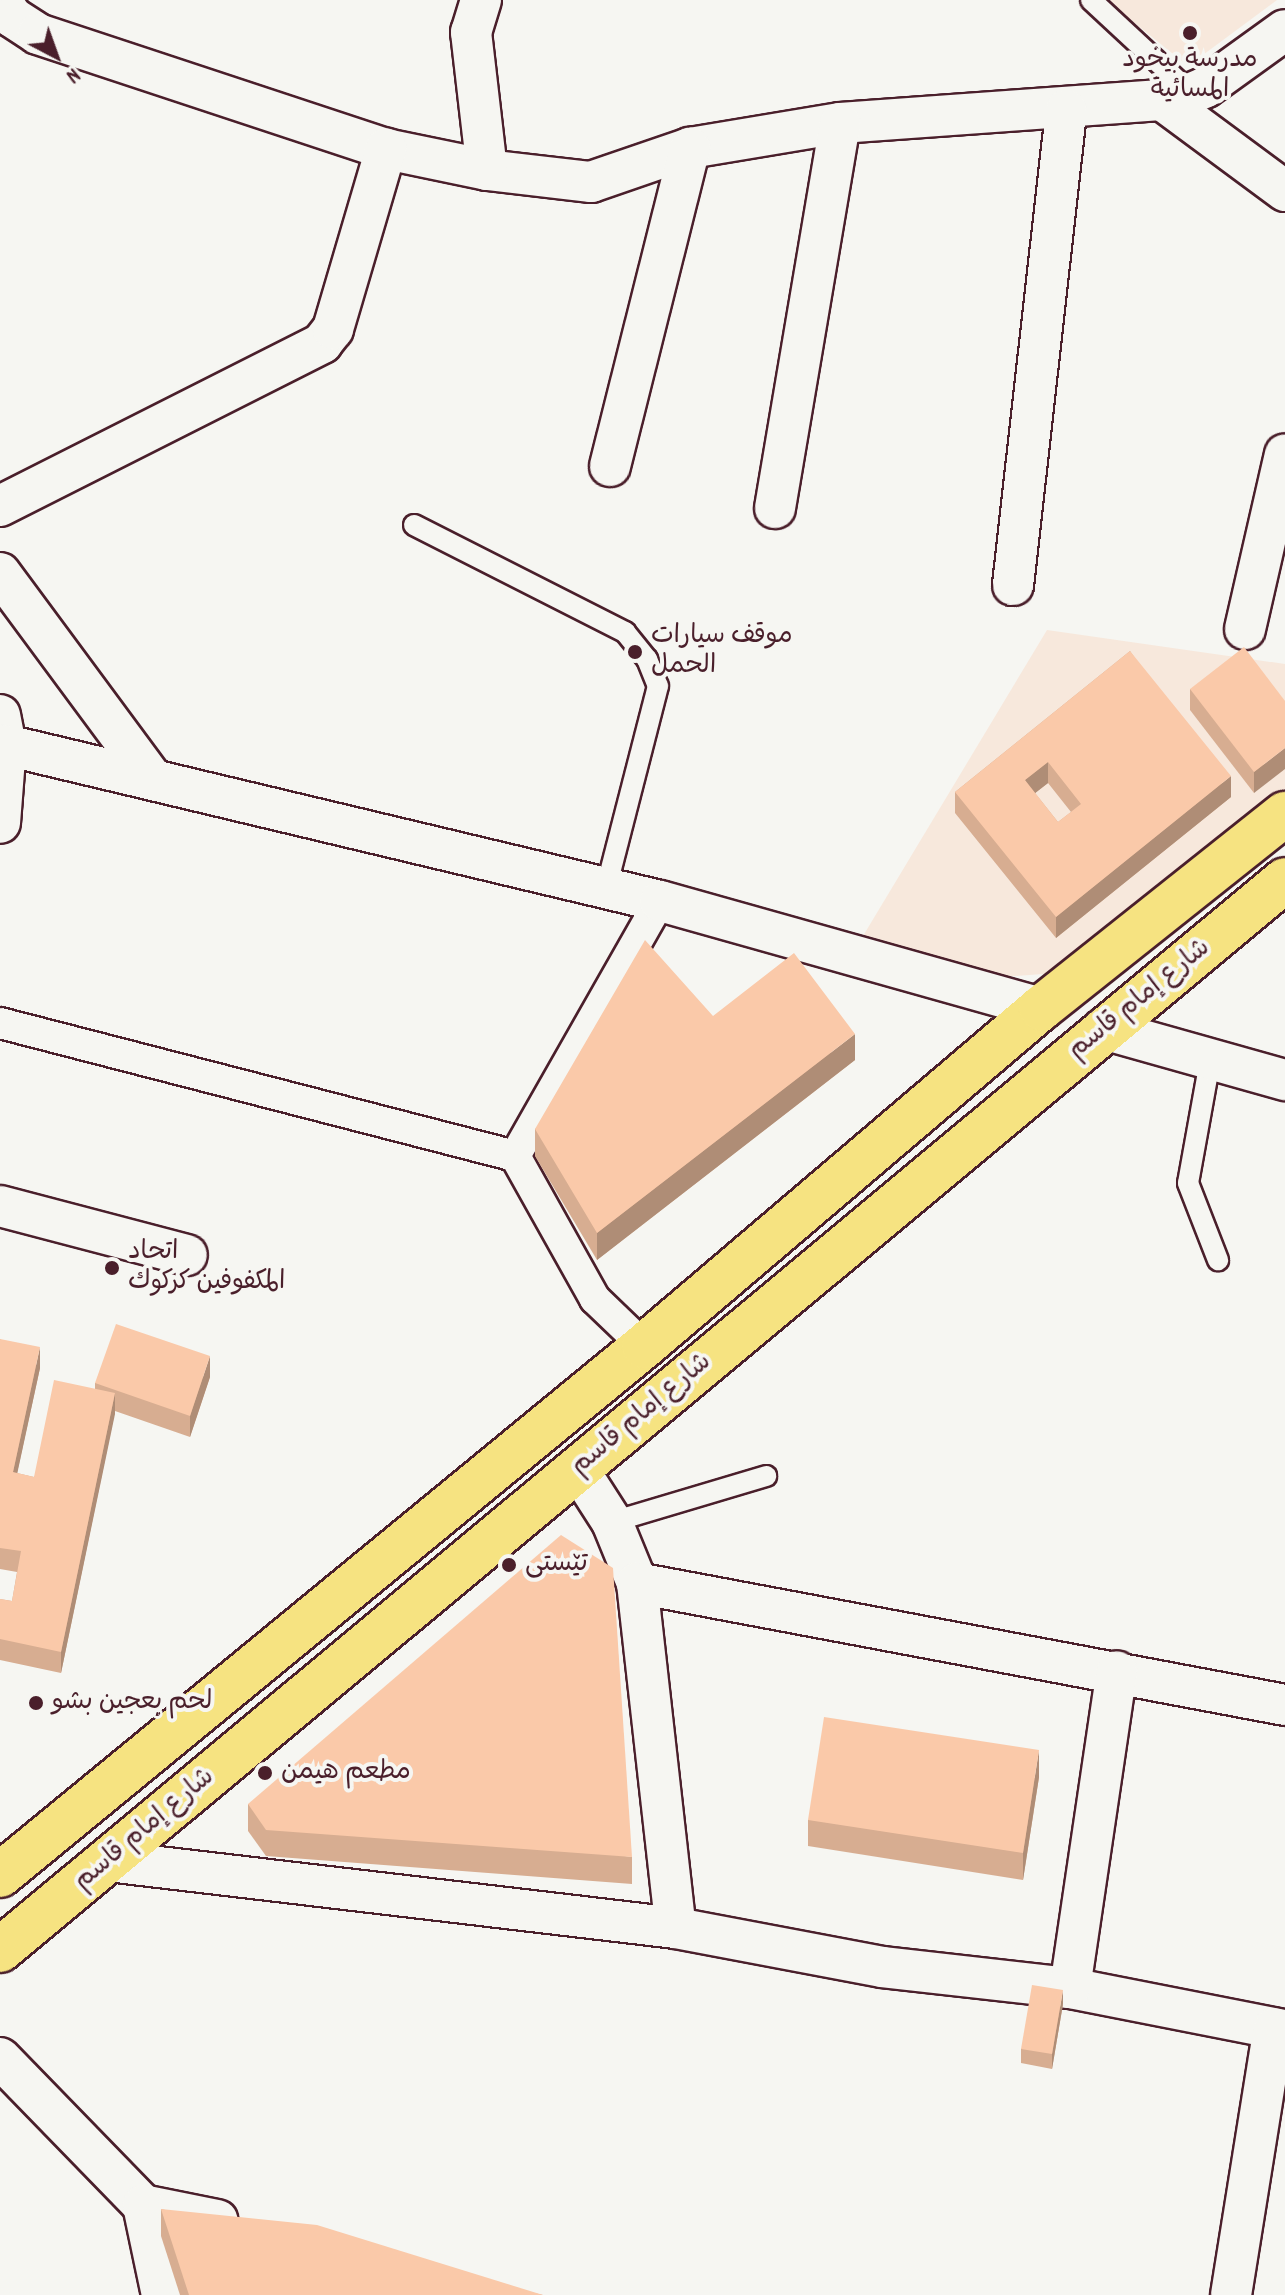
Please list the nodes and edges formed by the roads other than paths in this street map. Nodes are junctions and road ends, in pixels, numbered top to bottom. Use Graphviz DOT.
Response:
graph roads {
  1 [pos="1,0"];
  2 [pos="481,0"];
  3 [pos="1091,0"];
  4 [pos="1285,30"];
  5 [pos="1177,97"];
  6 [pos="1066,110"];
  7 [pos="840,123"];
  8 [pos="690,148"];
  9 [pos="386,149"];
  10 [pos="487,170"];
  11 [pos="1285,191"];
  12 [pos="1285,455"];
  13 [pos="610,466"];
  14 [pos="0,506"];
  15 [pos="775,508"];
  16 [pos="414,525"];
  17 [pos="0,573"];
  18 [pos="1013,585"];
  19 [pos="1245,629"];
  20 [pos="3,730"];
  21 [pos="153,780"];
  22 [pos="1285,814"];
  23 [pos="0,823"];
  24 [pos="1285,880"];
  25 [pos="606,889"];
  26 [pos="660,901"];
  27 [pos="1041,1008"];
  28 [pos="0,1023"];
  29 [pos="1103,1029"];
  30 [pos="1210,1061"];
  31 [pos="1285,1080"];
  32 [pos="515,1156"];
  33 [pos="0,1206"];
  34 [pos="187,1255"];
  35 [pos="1218,1260"];
  36 [pos="644,1346"];
  37 [pos="578,1469"];
  38 [pos="766,1476"];
  39 [pos="612,1522"];
  40 [pos="637,1583"];
  41 [pos="1117,1671"];
  42 [pos="1285,1705"];
  43 [pos="108,1861"];
  44 [pos="7,1863"];
  45 [pos="676,1928"];
  46 [pos="0,1950"];
  47 [pos="1070,1988"];
  48 [pos="1280,2029"];
  49 [pos="0,2058"];
  50 [pos="143,2205"];
  51 [pos="261,2228"];
  52 [pos="162,2295"];
  53 [pos="1231,2295"];
  1 -- 9 [label="street"];
  2 -- 10 [label="street"];
  3 -- 5 [label="lane"];
  4 -- 5 [label="street"];
  5 -- 6 [label="street"];
  5 -- 11 [label="street"];
  6 -- 7 [label="street"];
  6 -- 18 [label="street"];
  7 -- 8 [label="street"];
  7 -- 15 [label="street"];
  8 -- 10 [label="street"];
  8 -- 13 [label="street"];
  9 -- 10 [label="street"];
  9 -- 14 [label="street"];
  12 -- 19 [label="street"];
  16 -- 25 [label="lane"];
  17 -- 21 [label="street"];
  20 -- 21 [label="street"];
  20 -- 23 [label="street"];
  21 -- 25 [label="street"];
  22 -- 27 [label="main road, شارع إمام قاسم"];
  24 -- 29 [label="main road, شارع إمام قاسم"];
  25 -- 26 [label="street"];
  26 -- 27 [label="street"];
  26 -- 32 [label="street"];
  27 -- 29 [label="main road"];
  27 -- 36 [label="main road, شارع إمام قاسم"];
  28 -- 32 [label="street"];
  29 -- 30 [label="street"];
  29 -- 37 [label="main road, شارع إمام قاسم"];
  30 -- 31 [label="street"];
  30 -- 35 [label="lane"];
  32 -- 36 [label="street"];
  33 -- 34 [label="street"];
  36 -- 44 [label="main road, شارع إمام قاسم"];
  37 -- 39 [label="street"];
  37 -- 43 [label="main road, شارع إمام قاسم"];
  38 -- 39 [label="lane"];
  39 -- 40 [label="street"];
  40 -- 41 [label="street"];
  40 -- 45 [label="street"];
  41 -- 42 [label="street"];
  41 -- 47 [label="street"];
  43 -- 45 [label="street"];
  43 -- 46 [label="main road, شارع إمام قاسم"];
  45 -- 47 [label="street"];
  47 -- 48 [label="street"];
  48 -- 53 [label="street"];
  49 -- 50 [label="street"];
  50 -- 51 [label="street"];
  50 -- 52 [label="street"];
}
